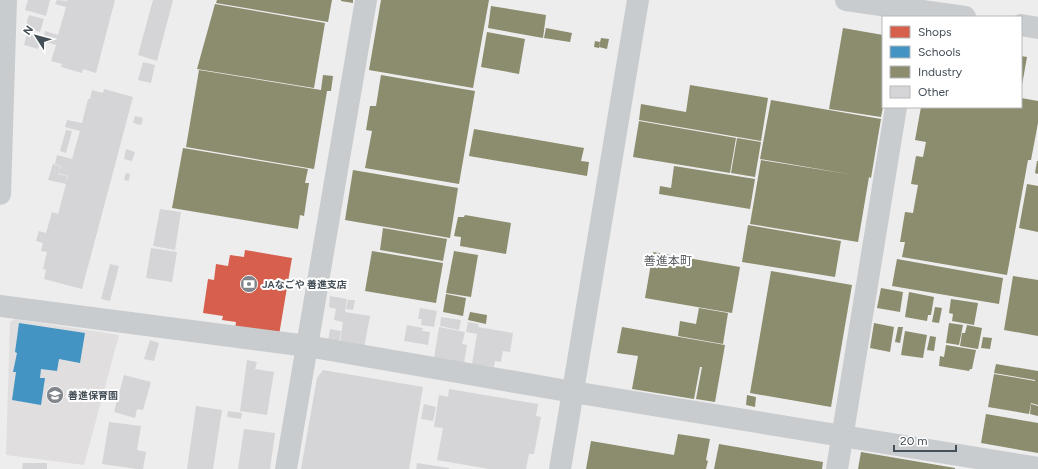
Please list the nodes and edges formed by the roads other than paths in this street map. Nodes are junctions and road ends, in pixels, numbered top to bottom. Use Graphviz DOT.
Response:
graph roads {
  1 [pos="6,0"];
  2 [pos="366,0"];
  3 [pos="638,0"];
  4 [pos="846,0"];
  5 [pos="912,13"];
  6 [pos="952,16"];
  7 [pos="1022,25"];
  8 [pos="1038,28"];
  9 [pos="896,108"];
  10 [pos="0,194"];
  11 [pos="0,306"];
  12 [pos="307,346"];
  13 [pos="573,392"];
  14 [pos="842,436"];
  15 [pos="1038,468"];
  16 [pos="286,469"];
  17 [pos="560,469"];
  18 [pos="837,469"];
  1 -- 10 [label="street"];
  2 -- 12 [label="street"];
  3 -- 13 [label="street"];
  4 -- 5 [label="street"];
  5 -- 6 [label="street"];
  7 -- 8 [label="street"];
  9 -- 14 [label="street"];
  11 -- 12 [label="street"];
  12 -- 13 [label="street"];
  12 -- 16 [label="street"];
  13 -- 14 [label="street"];
  13 -- 17 [label="street"];
  14 -- 15 [label="street"];
  14 -- 18 [label="street"];
}
